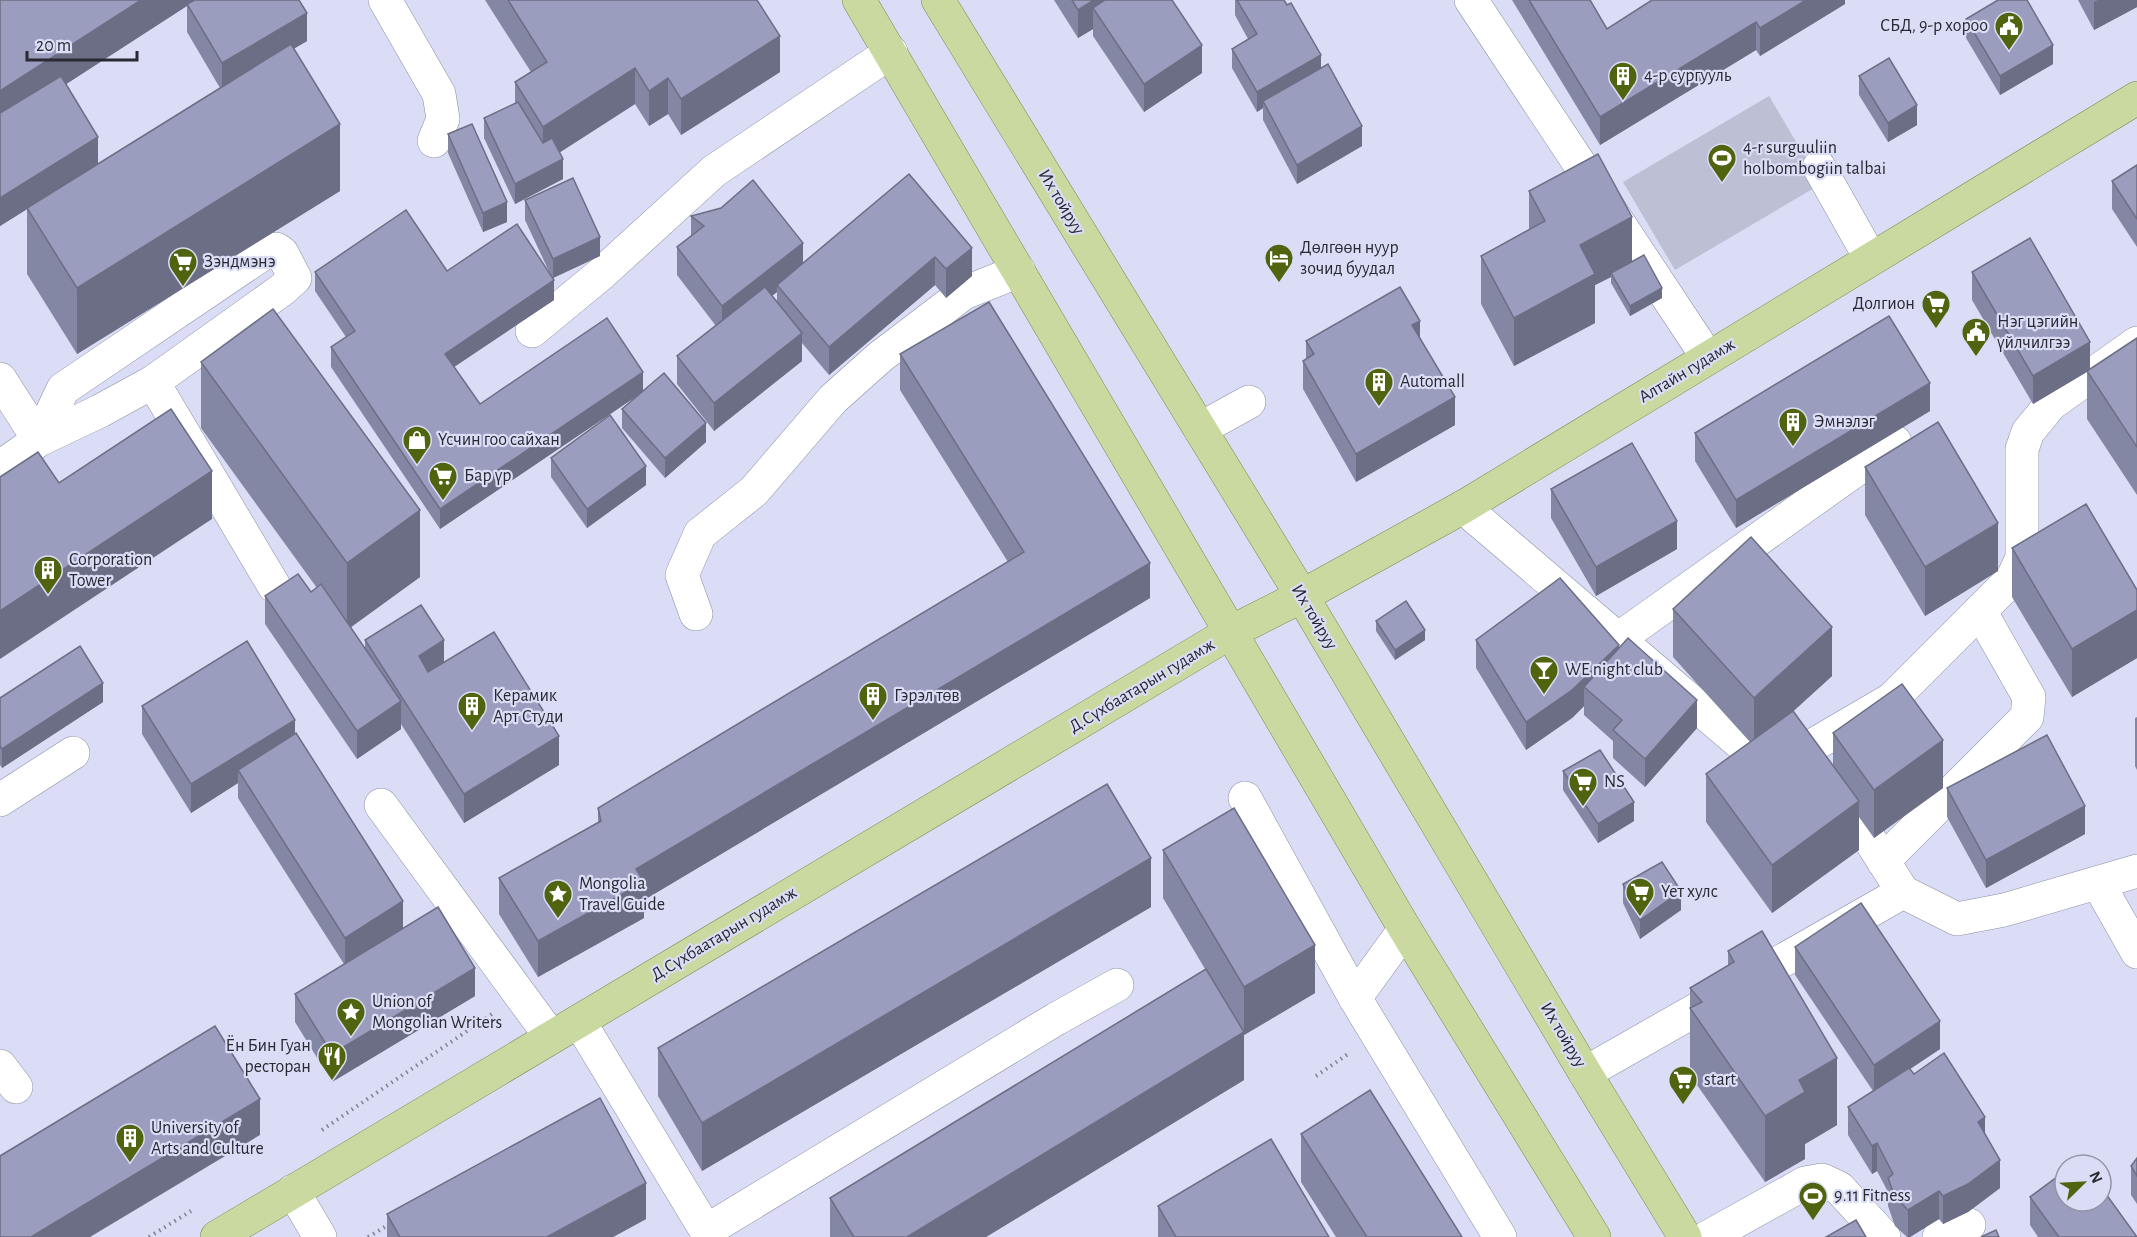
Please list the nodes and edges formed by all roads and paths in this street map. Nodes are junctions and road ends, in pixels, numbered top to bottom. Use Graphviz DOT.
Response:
graph roads {
  1 [pos="385,0"];
  2 [pos="859,0"];
  3 [pos="938,0"];
  4 [pos="1471,0"];
  5 [pos="891,52"];
  6 [pos="2137,98"];
  7 [pos="434,141"];
  8 [pos="1819,167"];
  9 [pos="1871,259"];
  10 [pos="1019,271"];
  11 [pos="532,331"];
  12 [pos="2137,343"];
  13 [pos="1708,358"];
  14 [pos="0,379"];
  15 [pos="153,382"];
  16 [pos="1249,402"];
  17 [pos="1200,429"];
  18 [pos="39,440"];
  19 [pos="1895,442"];
  20 [pos="0,467"];
  21 [pos="1463,507"];
  22 [pos="274,586"];
  23 [pos="1302,596"];
  24 [pos="1980,611"];
  25 [pos="696,614"];
  26 [pos="1232,633"];
  27 [pos="1618,639"];
  28 [pos="1810,747"];
  29 [pos="73,753"];
  30 [pos="1245,798"];
  31 [pos="0,800"];
  32 [pos="381,805"];
  33 [pos="1883,861"];
  34 [pos="2137,872"];
  35 [pos="2098,883"];
  36 [pos="1903,892"];
  37 [pos="1405,929"];
  38 [pos="2137,952"];
  39 [pos="1117,985"];
  40 [pos="1355,998"];
  41 [pos="493,1014"];
  42 [pos="579,1021"];
  43 [pos="551,1037"];
  44 [pos="1585,1073"];
  45 [pos="318,1133"];
  46 [pos="293,1191"];
  47 [pos="199,1206"];
  48 [pos="398,1220"];
  49 [pos="1969,1225"];
  50 [pos="708,1234"];
  51 [pos="149,1237"];
  52 [pos="217,1237"];
  53 [pos="320,1237"];
  54 [pos="368,1237"];
  55 [pos="1500,1237"];
  56 [pos="1594,1237"];
  57 [pos="1685,1237"];
  58 [pos="1708,1237"];
  59 [pos="1884,1237"];
  60 [pos="1939,1237"];
  1 -- 7 [label="street"];
  2 -- 5 [label="main road"];
  3 -- 17 [label="main road, Их тойруу"];
  4 -- 13 [label="street"];
  5 -- 10 [label="main road"];
  5 -- 11 [label="street"];
  6 -- 9 [label="main road, Алтайн гудамж"];
  8 -- 9 [label="street"];
  9 -- 13 [label="main road, Алтайн гудамж"];
  10 -- 25 [label="street"];
  10 -- 26 [label="main road"];
  12 -- 24 [label="street"];
  13 -- 21 [label="main road, Алтайн гудамж"];
  14 -- 18 [label="street"];
  15 -- 18 [label="street"];
  15 -- 18 [label="street"];
  15 -- 22 [label="street"];
  16 -- 17 [label="street"];
  17 -- 23 [label="main road, Их тойруу"];
  18 -- 20 [label="street"];
  19 -- 27 [label="street"];
  21 -- 23 [label="main road, Алтайн гудамж"];
  21 -- 27 [label="street"];
  23 -- 26 [label="main road, Алтайн гудамж"];
  23 -- 44 [label="main road, Их тойруу"];
  24 -- 28 [label="street"];
  24 -- 33 [label="street"];
  26 -- 37 [label="main road"];
  26 -- 42 [label="main road, Д.Сүхбаатарын гудамж"];
  27 -- 28 [label="street"];
  28 -- 33 [label="street"];
  29 -- 31 [label="street"];
  30 -- 40 [label="street"];
  32 -- 43 [label="street"];
  33 -- 36 [label="street"];
  34 -- 35 [label="street"];
  35 -- 36 [label="street"];
  35 -- 38 [label="street"];
  36 -- 44 [label="street"];
  37 -- 40 [label="street"];
  37 -- 56 [label="main road"];
  39 -- 50 [label="street"];
  40 -- 55 [label="street"];
  41 -- 45 [label="path"];
  42 -- 43 [label="main road, Д.Сүхбаатарын гудамж"];
  42 -- 50 [label="street"];
  43 -- 46 [label="main road, Д.Сүхбаатарын гудамж"];
  44 -- 57 [label="main road, Их тойруу"];
  46 -- 52 [label="main road, Д.Сүхбаатарын гудамж"];
  46 -- 53 [label="street"];
  47 -- 51 [label="path"];
  48 -- 54 [label="path"];
  49 -- 60 [label="street"];
  58 -- 59 [label="street"];
}
